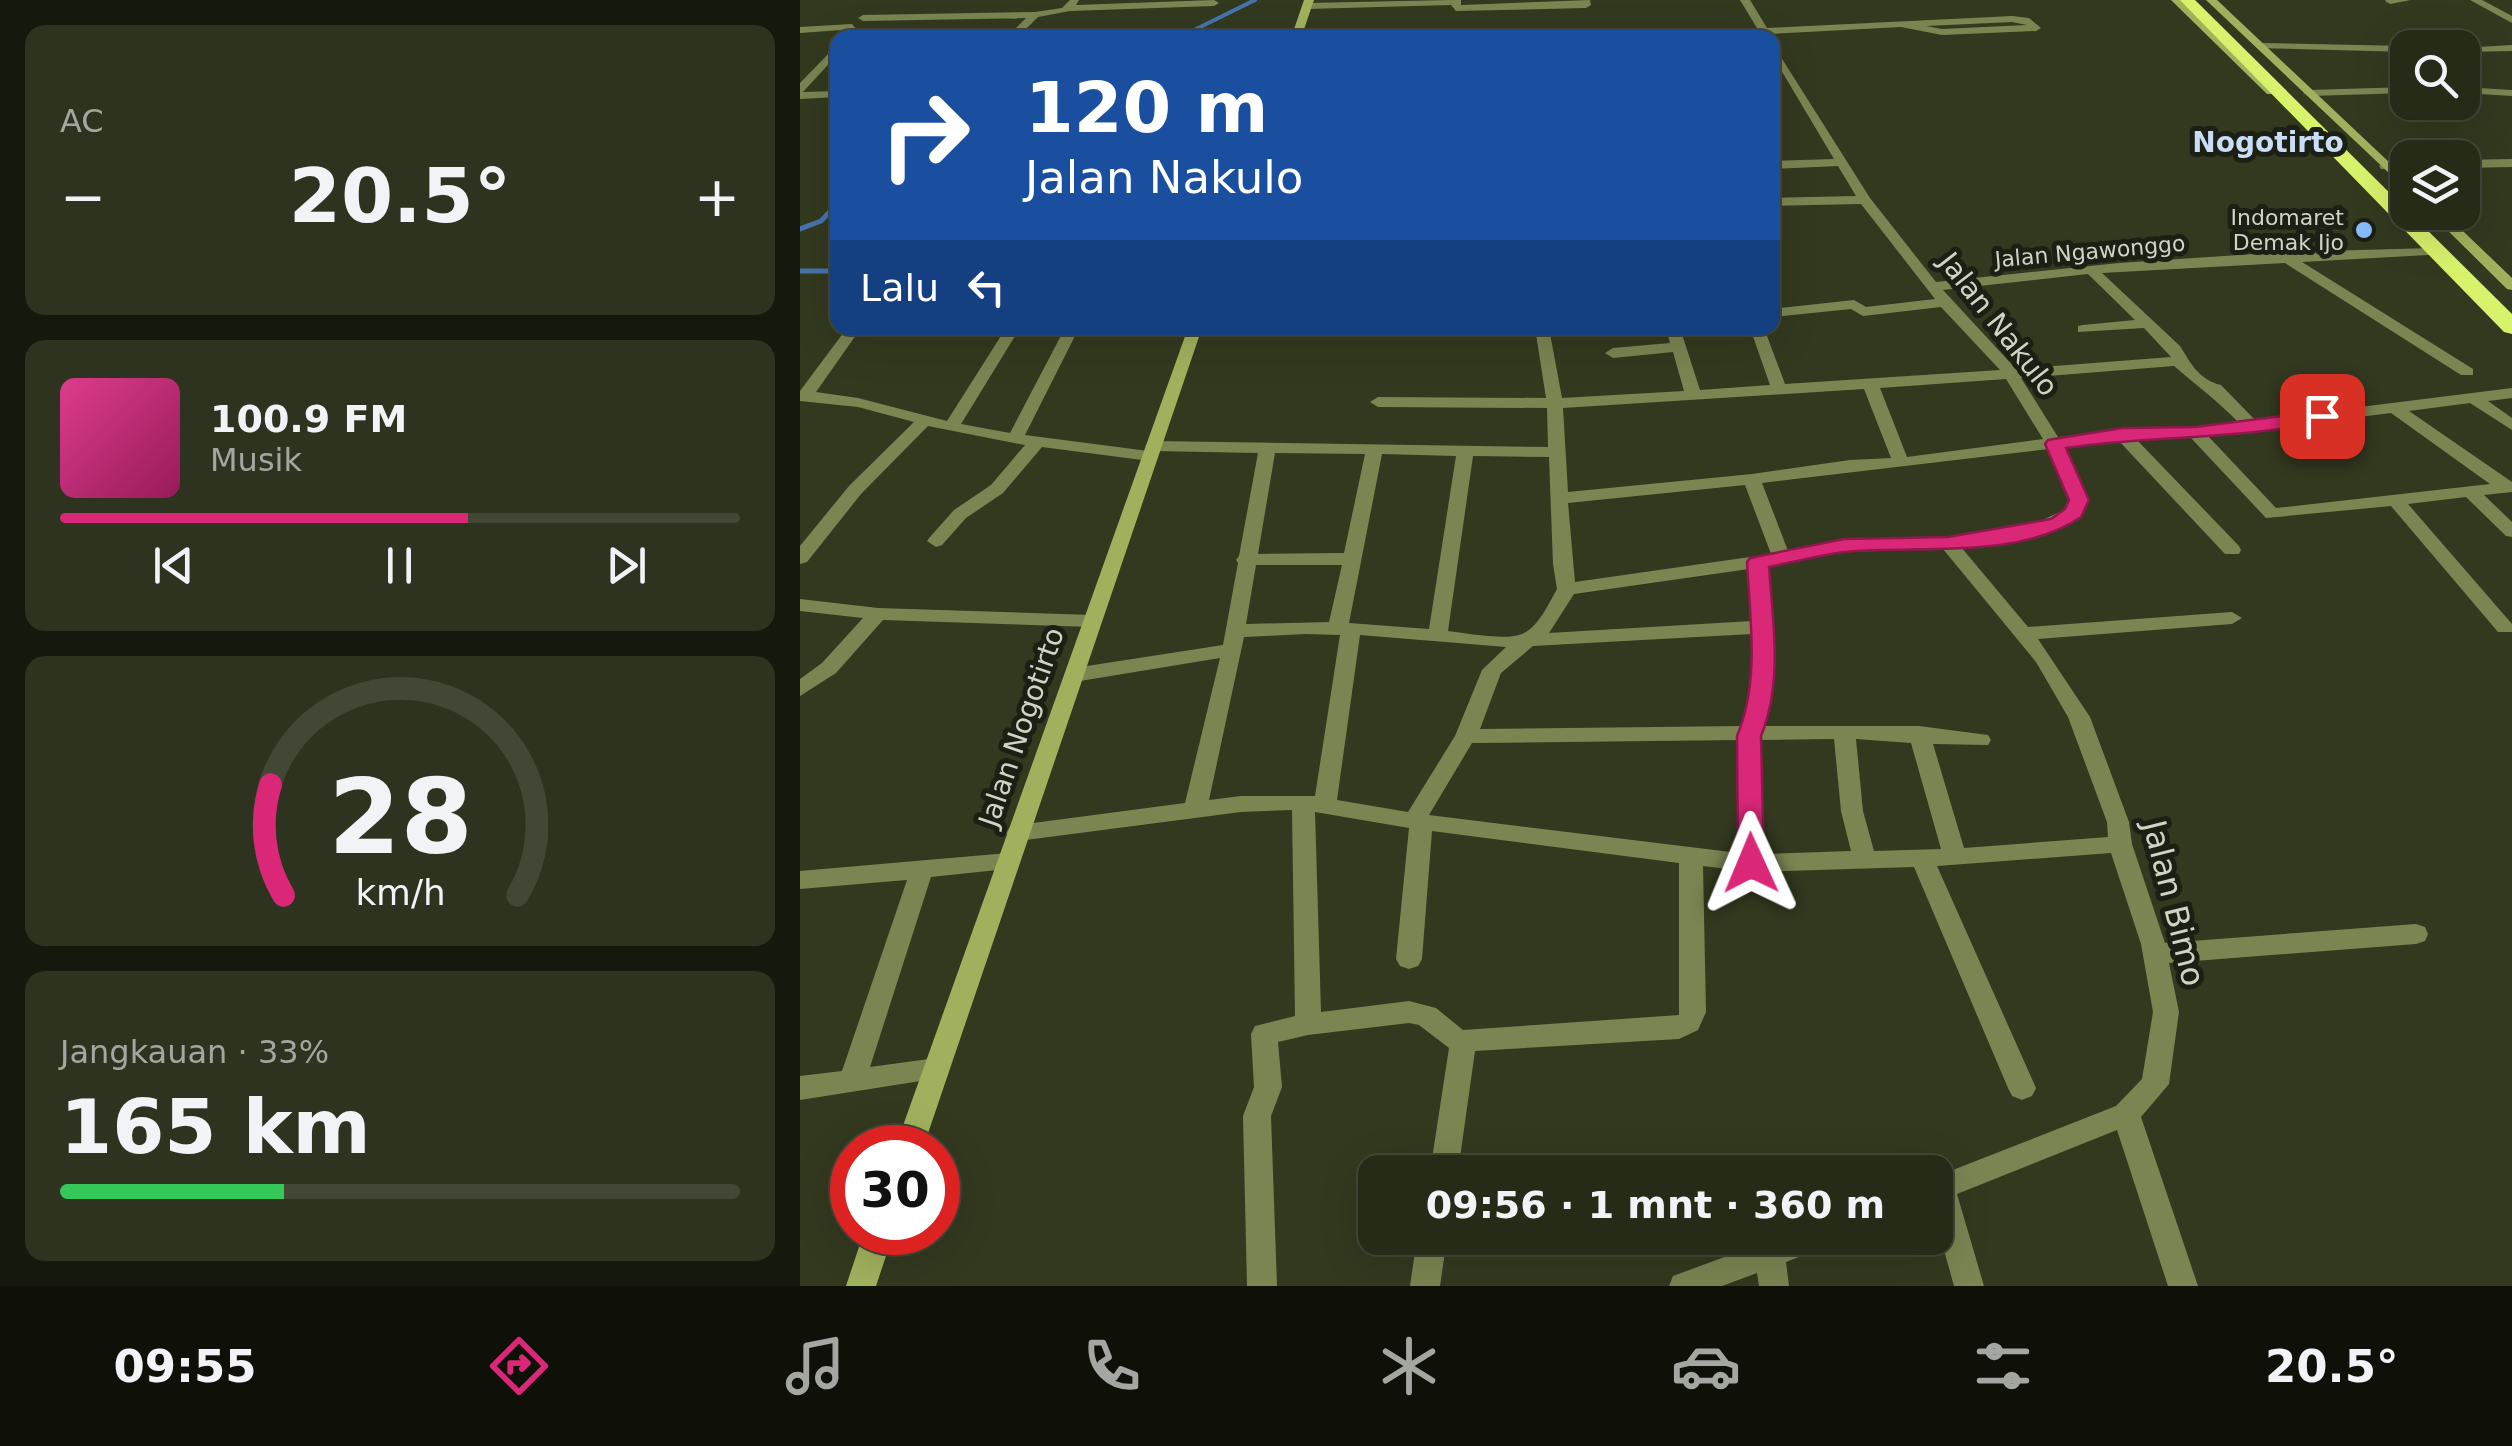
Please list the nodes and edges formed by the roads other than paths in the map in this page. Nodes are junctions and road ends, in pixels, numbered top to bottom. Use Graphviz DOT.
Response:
graph roads {
  1 [pos="1000,0"];
  2 [pos="1585,0"];
  3 [pos="1745,0"];
  4 [pos="2176,0"];
  5 [pos="2186,0"];
  6 [pos="2201,0"];
  7 [pos="2211,0"];
  8 [pos="2406,0"];
  9 [pos="2475,0"];
  10 [pos="1452,1"];
  11 [pos="2390,1"];
  12 [pos="869,2"];
  13 [pos="1072,4"];
  14 [pos="1214,4"];
  15 [pos="1306,7"];
  16 [pos="1438,12"];
  17 [pos="1035,15"];
  18 [pos="984,16"];
  19 [pos="863,18"];
  20 [pos="2512,20"];
  21 [pos="1904,25"];
  22 [pos="1020,28"];
  23 [pos="800,30"];
  24 [pos="850,30"];
  25 [pos="972,30"];
  26 [pos="1764,30"];
  27 [pos="830,31"];
  28 [pos="1780,33"];
  29 [pos="2260,46"];
  30 [pos="2512,48"];
  31 [pos="2390,49"];
  32 [pos="2480,49"];
  33 [pos="830,57"];
  34 [pos="1780,66"];
  35 [pos="2390,91"];
  36 [pos="2480,91"];
  37 [pos="800,93"];
  38 [pos="2309,93"];
  39 [pos="2512,93"];
  40 [pos="830,94"];
  41 [pos="2332,134"];
  42 [pos="1842,162"];
  43 [pos="2512,163"];
  44 [pos="2480,164"];
  45 [pos="1780,165"];
  46 [pos="2385,166"];
  47 [pos="2390,166"];
  48 [pos="2390,171"];
  49 [pos="2390,199"];
  50 [pos="2390,199"];
  51 [pos="1865,200"];
  52 [pos="1780,202"];
  53 [pos="2413,230"];
  54 [pos="2420,230"];
  55 [pos="2440,230"];
  56 [pos="2454,230"];
  57 [pos="2428,252"];
  58 [pos="2284,256"];
  59 [pos="2091,270"];
  60 [pos="2512,286"];
  61 [pos="1940,294"];
  62 [pos="2512,300"];
  63 [pos="1780,311"];
  64 [pos="2147,323"];
  65 [pos="2512,327"];
  66 [pos="2082,329"];
  67 [pos="849,335"];
  68 [pos="1009,335"];
  69 [pos="1068,335"];
  70 [pos="1192,335"];
  71 [pos="1542,335"];
  72 [pos="1675,335"];
  73 [pos="1759,335"];
  74 [pos="2512,335"];
  75 [pos="1678,347"];
  76 [pos="1613,352"];
  77 [pos="2178,361"];
  78 [pos="2009,371"];
  79 [pos="2467,372"];
  80 [pos="1871,385"];
  81 [pos="1778,387"];
  82 [pos="1693,392"];
  83 [pos="2512,392"];
  84 [pos="802,396"];
  85 [pos="2473,398"];
  86 [pos="1378,402"];
  87 [pos="1554,404"];
  88 [pos="2393,407"];
  89 [pos="926,420"];
  90 [pos="2512,425"];
  91 [pos="2251,426"];
  92 [pos="951,427"];
  93 [pos="2195,432"];
  94 [pos="2122,434"];
  95 [pos="1016,439"];
  96 [pos="1036,442"];
  97 [pos="2054,444"];
  98 [pos="1267,449"];
  99 [pos="1374,450"];
  100 [pos="1152,451"];
  101 [pos="1465,451"];
  102 [pos="1556,452"];
  103 [pos="1901,463"];
  104 [pos="1752,479"];
  105 [pos="2508,487"];
  106 [pos="2468,491"];
  107 [pos="1561,498"];
  108 [pos="2394,499"];
  109 [pos="2512,532"];
  110 [pos="936,542"];
  111 [pos="1948,543"];
  112 [pos="803,550"];
  113 [pos="2232,550"];
  114 [pos="1781,556"];
  115 [pos="1352,559"];
  116 [pos="1245,560"];
  117 [pos="1758,562"];
  118 [pos="1567,589"];
  119 [pos="800,605"];
  120 [pos="878,614"];
  121 [pos="2232,618"];
  122 [pos="1092,621"];
  123 [pos="1760,626"];
  124 [pos="2505,628"];
  125 [pos="1345,630"];
  126 [pos="1438,634"];
  127 [pos="2024,634"];
  128 [pos="1232,641"];
  129 [pos="1523,641"];
  130 [pos="1074,675"];
  131 [pos="800,690"];
  132 [pos="1844,732"];
  133 [pos="1919,733"];
  134 [pos="1466,736"];
  135 [pos="1749,736"];
  136 [pos="1980,740"];
  137 [pos="1314,803"];
  138 [pos="1195,810"];
  139 [pos="1417,822"];
  140 [pos="1018,833"];
  141 [pos="2120,844"];
  142 [pos="1690,855"];
  143 [pos="1954,857"];
  144 [pos="1922,858"];
  145 [pos="1865,860"];
  146 [pos="1008,862"];
  147 [pos="1751,863"];
  148 [pos="922,869"];
  149 [pos="800,880"];
  150 [pos="2416,934"];
  151 [pos="2155,954"];
  152 [pos="1409,959"];
  153 [pos="1308,1024"];
  154 [pos="1464,1041"];
  155 [pos="936,1069"];
  156 [pos="852,1080"];
  157 [pos="800,1088"];
  158 [pos="2022,1088"];
  159 [pos="2126,1114"];
  160 [pos="917,1125"];
  161 [pos="1447,1155"];
  162 [pos="1953,1183"];
  163 [pos="1953,1238"];
  164 [pos="871,1255"];
  165 [pos="1430,1255"];
  166 [pos="1767,1255"];
  167 [pos="1770,1255"];
  168 [pos="861,1286"];
  169 [pos="1262,1286"];
  170 [pos="1425,1286"];
  171 [pos="1684,1286"];
  172 [pos="1774,1286"];
  173 [pos="1968,1286"];
  174 [pos="2184,1286"];
  1 -- 18 [label="street"];
  2 -- 10 [label="street"];
  3 -- 26 [label="street"];
  4 -- 49 [label="street"];
  5 -- 41 [label="highway"];
  6 -- 41 [label="highway"];
  7 -- 29 [label="street"];
  8 -- 11 [label="street"];
  9 -- 20 [label="street"];
  10 -- 15 [label="street"];
  12 -- 19 [label="street"];
  13 -- 14 [label="street"];
  13 -- 17 [label="street"];
  15 -- 16 [label="street"];
  17 -- 18 [label="street"];
  17 -- 22 [label="street"];
  18 -- 19 [label="street"];
  19 -- 24 [label="street"];
  21 -- 21 [label="street"];
  21 -- 28 [label="street"];
  22 -- 25 [label="street"];
  23 -- 27 [label="street"];
  29 -- 31 [label="street"];
  29 -- 38 [label="street"];
  30 -- 32 [label="street"];
  33 -- 37 [label="street"];
  34 -- 42 [label="street, Jalan Nakulo"];
  35 -- 38 [label="street"];
  36 -- 39 [label="street"];
  37 -- 40 [label="street"];
  38 -- 46 [label="street"];
  41 -- 50 [label="highway"];
  42 -- 45 [label="street"];
  42 -- 51 [label="street, Jalan Nakulo"];
  43 -- 44 [label="street"];
  46 -- 47 [label="street"];
  46 -- 48 [label="street"];
  51 -- 52 [label="street"];
  51 -- 61 [label="street, Jalan Nakulo"];
  53 -- 57 [label="street"];
  54 -- 65 [label="highway"];
  55 -- 62 [label="highway"];
  56 -- 60 [label="street"];
  57 -- 58 [label="street, Jalan Ngawonggo"];
  57 -- 74 [label="street"];
  58 -- 59 [label="street, Jalan Ngawonggo"];
  58 -- 79 [label="street"];
  59 -- 61 [label="street, Jalan Ngawonggo"];
  59 -- 64 [label="street"];
  61 -- 63 [label="street, Jalan Ngawonggo"];
  61 -- 78 [label="street, Jalan Nakulo"];
  64 -- 66 [label="street"];
  64 -- 77 [label="street"];
  67 -- 84 [label="street"];
  68 -- 92 [label="street"];
  69 -- 95 [label="street"];
  70 -- 100 [label="street, Jalan Nogotirto"];
  71 -- 87 [label="street"];
  72 -- 75 [label="street"];
  73 -- 81 [label="street"];
  75 -- 76 [label="street"];
  75 -- 82 [label="street"];
  77 -- 78 [label="street"];
  77 -- 91 [label="street"];
  78 -- 80 [label="street"];
  78 -- 97 [label="street, Jalan Nakulo"];
  80 -- 81 [label="street"];
  80 -- 103 [label="street"];
  81 -- 82 [label="street"];
  82 -- 87 [label="street"];
  83 -- 85 [label="street"];
  84 -- 89 [label="street"];
  85 -- 88 [label="street"];
  85 -- 90 [label="street"];
  86 -- 87 [label="street"];
  87 -- 102 [label="street"];
  88 -- 91 [label="street"];
  88 -- 105 [label="street"];
  89 -- 92 [label="street"];
  89 -- 112 [label="street"];
  91 -- 93 [label="street"];
  92 -- 95 [label="street"];
  93 -- 94 [label="street"];
  93 -- 108 [label="street"];
  94 -- 97 [label="street"];
  94 -- 113 [label="street"];
  95 -- 96 [label="street"];
  96 -- 100 [label="street"];
  96 -- 110 [label="street"];
  97 -- 103 [label="street"];
  97 -- 111 [label="street, Jalan Nakulo"];
  98 -- 99 [label="street"];
  98 -- 100 [label="street"];
  98 -- 116 [label="street"];
  99 -- 101 [label="street"];
  99 -- 115 [label="street"];
  100 -- 122 [label="street, Jalan Nogotirto"];
  101 -- 102 [label="street"];
  101 -- 126 [label="street"];
  102 -- 107 [label="street"];
  103 -- 104 [label="street"];
  104 -- 107 [label="street"];
  104 -- 114 [label="street"];
  105 -- 106 [label="street"];
  106 -- 108 [label="street"];
  106 -- 109 [label="street"];
  107 -- 118 [label="street"];
  108 -- 124 [label="street"];
  111 -- 114 [label="street, Jalan Nakulo"];
  111 -- 127 [label="street, Jalan Bimo"];
  114 -- 117 [label="street, Jalan Nakulo"];
  115 -- 116 [label="street"];
  115 -- 125 [label="street"];
  116 -- 128 [label="street"];
  117 -- 118 [label="street, Jalan Nakulo"];
  117 -- 123 [label="street"];
  118 -- 129 [label="street"];
  119 -- 120 [label="street"];
  120 -- 122 [label="street"];
  120 -- 131 [label="street"];
  121 -- 127 [label="street"];
  122 -- 130 [label="street, Jalan Nogotirto"];
  123 -- 129 [label="street"];
  123 -- 135 [label="street"];
  125 -- 126 [label="street"];
  125 -- 128 [label="street"];
  125 -- 137 [label="street"];
  126 -- 129 [label="street"];
  127 -- 141 [label="street, Jalan Bimo"];
  128 -- 130 [label="street"];
  128 -- 138 [label="street"];
  129 -- 134 [label="street"];
  130 -- 140 [label="street, Jalan Nogotirto"];
  132 -- 133 [label="street"];
  132 -- 135 [label="street"];
  132 -- 145 [label="street"];
  133 -- 136 [label="street"];
  133 -- 143 [label="street"];
  134 -- 135 [label="street"];
  134 -- 139 [label="street"];
  135 -- 147 [label="street"];
  137 -- 138 [label="street"];
  137 -- 139 [label="street"];
  137 -- 153 [label="street"];
  138 -- 140 [label="street"];
  139 -- 142 [label="street"];
  139 -- 152 [label="street"];
  140 -- 146 [label="street, Jalan Nogotirto"];
  141 -- 143 [label="street"];
  141 -- 151 [label="street, Jalan Bimo"];
  142 -- 147 [label="street"];
  142 -- 154 [label="street"];
  143 -- 144 [label="street"];
  144 -- 145 [label="street"];
  144 -- 158 [label="street"];
  145 -- 147 [label="street"];
  146 -- 148 [label="street"];
  146 -- 155 [label="street, Jalan Nogotirto"];
  148 -- 149 [label="street"];
  148 -- 156 [label="street"];
  150 -- 151 [label="street"];
  151 -- 159 [label="street, Jalan Bimo"];
  153 -- 154 [label="street"];
  153 -- 169 [label="street"];
  154 -- 161 [label="street"];
  155 -- 156 [label="street"];
  155 -- 160 [label="street, Jalan Nogotirto"];
  156 -- 157 [label="street"];
  159 -- 162 [label="street, Jalan Bimo"];
  159 -- 174 [label="street"];
  163 -- 173 [label="street"];
  164 -- 168 [label="street"];
  165 -- 170 [label="street"];
  166 -- 171 [label="street"];
  167 -- 172 [label="street"];
}
